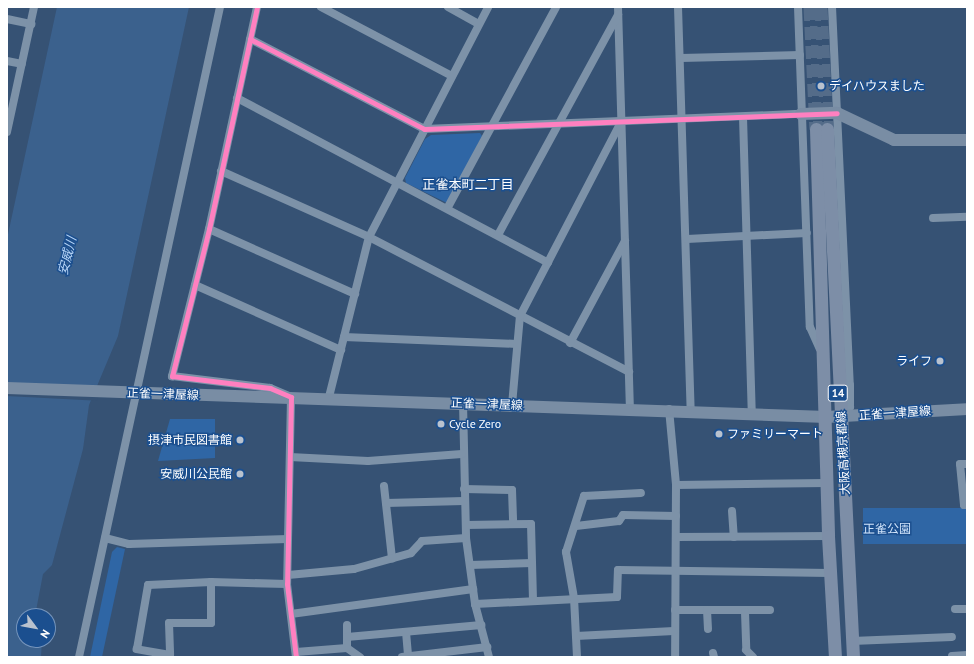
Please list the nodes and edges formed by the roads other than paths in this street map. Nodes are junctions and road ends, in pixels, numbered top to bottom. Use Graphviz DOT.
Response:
graph roads {
  1 [pos="34,7"];
  2 [pos="220,7"];
  3 [pos="257,7"];
  4 [pos="321,7"];
  5 [pos="448,7"];
  6 [pos="488,7"];
  7 [pos="556,7"];
  8 [pos="678,7"];
  9 [pos="798,7"];
  10 [pos="832,7"];
  11 [pos="618,11"];
  12 [pos="7,19"];
  13 [pos="31,24"];
  14 [pos="479,24"];
  15 [pos="250,39"];
  16 [pos="800,55"];
  17 [pos="682,58"];
  18 [pos="7,61"];
  19 [pos="22,64"];
  20 [pos="452,76"];
  21 [pos="237,98"];
  22 [pos="10,108"];
  23 [pos="837,113"];
  24 [pos="802,114"];
  25 [pos="743,117"];
  26 [pos="682,119"];
  27 [pos="622,121"];
  28 [pos="558,123"];
  29 [pos="490,126"];
  30 [pos="424,129"];
  31 [pos="7,132"];
  32 [pos="967,140"];
  33 [pos="221,171"];
  34 [pos="396,182"];
  35 [pos="448,207"];
  36 [pos="967,217"];
  37 [pos="932,218"];
  38 [pos="209,229"];
  39 [pos="807,233"];
  40 [pos="498,235"];
  41 [pos="747,235"];
  42 [pos="369,237"];
  43 [pos="687,238"];
  44 [pos="626,240"];
  45 [pos="548,263"];
  46 [pos="195,285"];
  47 [pos="355,294"];
  48 [pos="520,316"];
  49 [pos="344,337"];
  50 [pos="570,343"];
  51 [pos="517,344"];
  52 [pos="341,350"];
  53 [pos="823,355"];
  54 [pos="629,372"];
  55 [pos="7,388"];
  56 [pos="135,393"];
  57 [pos="291,397"];
  58 [pos="329,397"];
  59 [pos="463,403"];
  60 [pos="512,405"];
  61 [pos="630,408"];
  62 [pos="669,409"];
  63 [pos="967,409"];
  64 [pos="691,410"];
  65 [pos="752,412"];
  66 [pos="842,416"];
  67 [pos="826,417"];
  68 [pos="462,454"];
  69 [pos="290,457"];
  70 [pos="967,464"];
  71 [pos="827,483"];
  72 [pos="676,485"];
  73 [pos="384,486"];
  74 [pos="464,489"];
  75 [pos="641,494"];
  76 [pos="464,501"];
  77 [pos="386,503"];
  78 [pos="967,505"];
  79 [pos="732,511"];
  80 [pos="676,516"];
  81 [pos="513,524"];
  82 [pos="466,525"];
  83 [pos="576,526"];
  84 [pos="828,536"];
  85 [pos="676,537"];
  86 [pos="734,537"];
  87 [pos="105,538"];
  88 [pos="466,538"];
  89 [pos="288,539"];
  90 [pos="392,559"];
  91 [pos="532,563"];
  92 [pos="470,566"];
  93 [pos="830,573"];
  94 [pos="675,574"];
  95 [pos="288,580"];
  96 [pos="211,582"];
  97 [pos="473,588"];
  98 [pos="574,598"];
  99 [pos="533,601"];
  100 [pos="475,604"];
  101 [pos="955,609"];
  102 [pos="967,609"];
  103 [pos="675,610"];
  104 [pos="707,610"];
  105 [pos="770,610"];
  106 [pos="745,612"];
  107 [pos="291,614"];
  108 [pos="347,625"];
  109 [pos="481,625"];
  110 [pos="708,629"];
  111 [pos="674,631"];
  112 [pos="406,632"];
  113 [pos="576,636"];
  114 [pos="347,637"];
  115 [pos="952,637"];
  116 [pos="852,641"];
  117 [pos="487,647"];
  118 [pos="347,648"];
  119 [pos="296,655"];
  120 [pos="967,655"];
  121 [pos="408,656"];
  122 [pos="952,656"];
  123 [pos="79,657"];
  124 [pos="360,657"];
  125 [pos="402,657"];
  126 [pos="489,657"];
  127 [pos="577,657"];
  128 [pos="675,657"];
  129 [pos="753,657"];
  130 [pos="835,657"];
  131 [pos="852,657"];
  1 -- 13 [label="street"];
  2 -- 56 [label="street"];
  3 -- 15 [label="street"];
  4 -- 20 [label="street"];
  5 -- 14 [label="street"];
  6 -- 14 [label="street"];
  7 -- 29 [label="street"];
  8 -- 17 [label="street"];
  9 -- 16 [label="street"];
  10 -- 23 [label="street"];
  11 -- 27 [label="street"];
  11 -- 28 [label="street"];
  12 -- 13 [label="street"];
  13 -- 19 [label="street"];
  14 -- 20 [label="street"];
  15 -- 21 [label="street"];
  15 -- 30 [label="street"];
  16 -- 17 [label="street"];
  16 -- 24 [label="street"];
  17 -- 26 [label="street"];
  18 -- 19 [label="street"];
  19 -- 22 [label="street"];
  20 -- 30 [label="street"];
  21 -- 33 [label="street"];
  21 -- 34 [label="street"];
  22 -- 31 [label="street"];
  23 -- 24 [label="main road"];
  23 -- 32 [label="main road"];
  23 -- 66 [label="street"];
  24 -- 25 [label="street"];
  24 -- 39 [label="street"];
  25 -- 26 [label="street"];
  25 -- 41 [label="street"];
  26 -- 27 [label="street"];
  26 -- 43 [label="street"];
  27 -- 28 [label="street"];
  27 -- 44 [label="street"];
  27 -- 45 [label="street"];
  28 -- 29 [label="street"];
  28 -- 40 [label="street"];
  29 -- 30 [label="street"];
  29 -- 35 [label="street"];
  30 -- 34 [label="street"];
  33 -- 38 [label="street"];
  33 -- 42 [label="street"];
  34 -- 35 [label="street"];
  34 -- 42 [label="street"];
  35 -- 40 [label="street"];
  36 -- 37 [label="street"];
  38 -- 46 [label="street"];
  38 -- 47 [label="street"];
  39 -- 41 [label="street"];
  39 -- 53 [label="street"];
  40 -- 45 [label="street"];
  41 -- 43 [label="street"];
  41 -- 65 [label="street"];
  42 -- 47 [label="street"];
  42 -- 48 [label="street"];
  43 -- 64 [label="street"];
  44 -- 50 [label="street"];
  44 -- 54 [label="street"];
  45 -- 48 [label="street"];
  46 -- 52 [label="street"];
  46 -- 57 [label="street"];
  47 -- 49 [label="street"];
  48 -- 50 [label="street"];
  48 -- 51 [label="street"];
  49 -- 51 [label="street"];
  49 -- 52 [label="street"];
  50 -- 54 [label="street"];
  51 -- 60 [label="street"];
  52 -- 58 [label="street"];
  53 -- 66 [label="main road, 大阪高槻京都線 / 14"];
  53 -- 67 [label="main road, 大阪高槻京都線 / 14"];
  54 -- 61 [label="street"];
  55 -- 56 [label="main road, 正雀一津屋線"];
  56 -- 57 [label="main road, 正雀一津屋線"];
  56 -- 87 [label="street"];
  57 -- 58 [label="main road, 正雀一津屋線"];
  57 -- 69 [label="street"];
  58 -- 59 [label="main road, 正雀一津屋線"];
  59 -- 60 [label="main road, 正雀一津屋線"];
  59 -- 68 [label="street"];
  60 -- 61 [label="main road, 正雀一津屋線"];
  61 -- 62 [label="main road, 正雀一津屋線"];
  62 -- 64 [label="main road, 正雀一津屋線"];
  62 -- 72 [label="street"];
  63 -- 66 [label="main road, 正雀一津屋線"];
  64 -- 65 [label="main road, 正雀一津屋線"];
  65 -- 67 [label="main road, 正雀一津屋線"];
  66 -- 67 [label="main road, 正雀一津屋線"];
  66 -- 116 [label="main road, 大阪高槻京都線 / 14"];
  67 -- 71 [label="main road, 大阪高槻京都線 / 14"];
  68 -- 69 [label="street"];
  68 -- 74 [label="street"];
  69 -- 89 [label="street"];
  70 -- 78 [label="street"];
  71 -- 72 [label="street"];
  71 -- 84 [label="main road, 大阪高槻京都線 / 14"];
  72 -- 80 [label="street"];
  73 -- 77 [label="street"];
  74 -- 76 [label="street"];
  74 -- 81 [label="street"];
  75 -- 83 [label="street"];
  76 -- 77 [label="street"];
  76 -- 82 [label="street"];
  77 -- 90 [label="street"];
  79 -- 86 [label="street"];
  80 -- 83 [label="street"];
  80 -- 85 [label="street"];
  81 -- 82 [label="street"];
  81 -- 91 [label="street"];
  82 -- 88 [label="street"];
  83 -- 98 [label="street"];
  84 -- 86 [label="street"];
  84 -- 93 [label="main road, 大阪高槻京都線 / 14"];
  85 -- 86 [label="street"];
  85 -- 94 [label="street"];
  87 -- 89 [label="street"];
  87 -- 123 [label="street"];
  88 -- 90 [label="street"];
  88 -- 92 [label="street"];
  89 -- 95 [label="street"];
  90 -- 95 [label="street"];
  91 -- 92 [label="street"];
  91 -- 99 [label="street"];
  92 -- 97 [label="street"];
  93 -- 94 [label="street"];
  93 -- 130 [label="main road, 大阪高槻京都線 / 14"];
  94 -- 98 [label="street"];
  94 -- 103 [label="street"];
  95 -- 96 [label="street"];
  95 -- 107 [label="street"];
  96 -- 96 [label="street"];
  97 -- 100 [label="street"];
  97 -- 107 [label="street"];
  98 -- 99 [label="street"];
  98 -- 113 [label="street"];
  99 -- 100 [label="street"];
  100 -- 109 [label="street"];
  101 -- 102 [label="street"];
  103 -- 104 [label="street"];
  103 -- 111 [label="street"];
  104 -- 106 [label="street"];
  104 -- 110 [label="street"];
  105 -- 106 [label="street"];
  106 -- 129 [label="street"];
  107 -- 119 [label="street"];
  108 -- 114 [label="street"];
  109 -- 112 [label="street"];
  109 -- 117 [label="street"];
  111 -- 113 [label="street"];
  111 -- 128 [label="street"];
  112 -- 114 [label="street"];
  112 -- 121 [label="street"];
  113 -- 127 [label="street"];
  114 -- 118 [label="street"];
  115 -- 116 [label="street"];
  116 -- 131 [label="main road, 大阪高槻京都線 / 14"];
  117 -- 121 [label="street"];
  117 -- 126 [label="street"];
  118 -- 119 [label="street"];
  118 -- 124 [label="street"];
  120 -- 122 [label="street"];
  121 -- 125 [label="street"];
}
